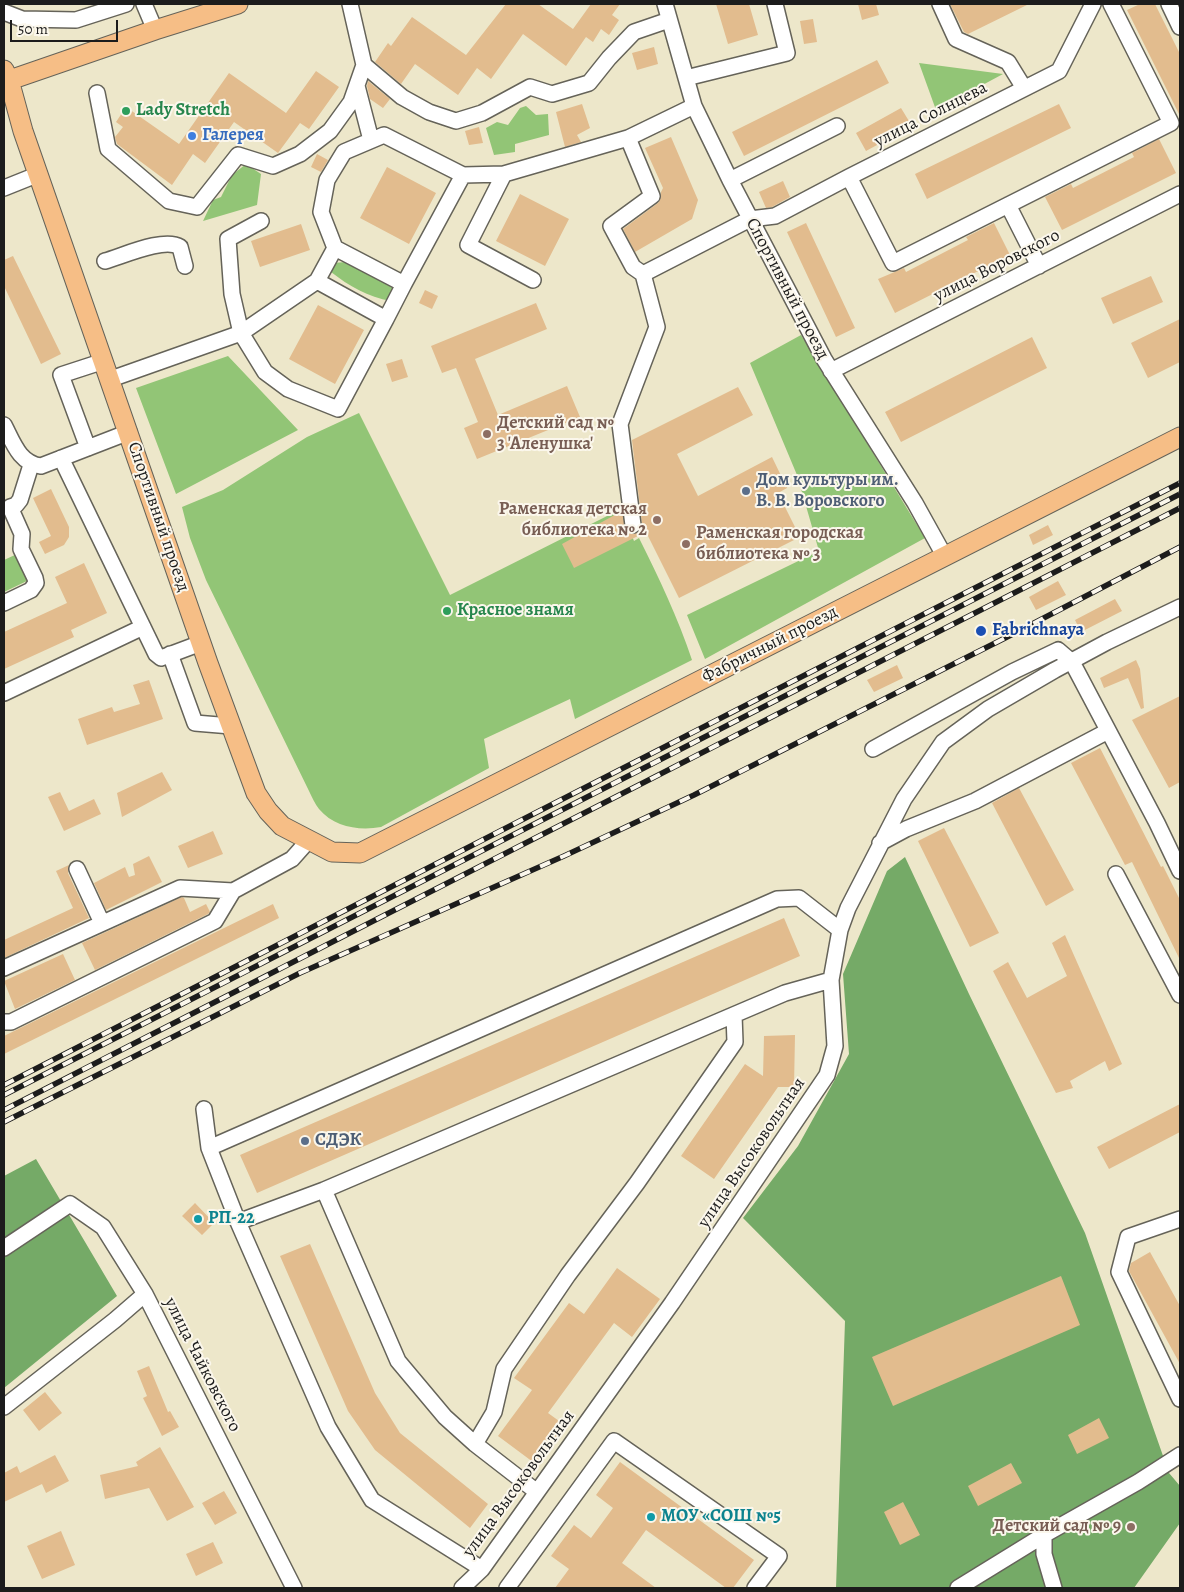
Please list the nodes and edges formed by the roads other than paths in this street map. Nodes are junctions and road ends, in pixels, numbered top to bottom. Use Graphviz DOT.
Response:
graph roads {
  1 [pos="126,4"];
  2 [pos="144,4"];
  3 [pos="238,4"];
  4 [pos="665,4"];
  5 [pos="775,4"];
  6 [pos="940,4"];
  7 [pos="1093,4"];
  8 [pos="1111,4"];
  9 [pos="1169,4"];
  10 [pos="351,5"];
  11 [pos="4,12"];
  12 [pos="669,20"];
  13 [pos="1180,27"];
  14 [pos="155,30"];
  15 [pos="364,65"];
  16 [pos="6,78"];
  17 [pos="686,78"];
  18 [pos="357,86"];
  19 [pos="1024,88"];
  20 [pos="97,93"];
  21 [pos="694,106"];
  22 [pos="4,109"];
  23 [pos="20,121"];
  24 [pos="837,126"];
  25 [pos="628,138"];
  26 [pos="371,140"];
  27 [pos="39,174"];
  28 [pos="504,174"];
  29 [pos="463,175"];
  30 [pos="849,177"];
  31 [pos="730,180"];
  32 [pos="4,188"];
  33 [pos="1180,194"];
  34 [pos="1008,205"];
  35 [pos="750,219"];
  36 [pos="262,221"];
  37 [pos="335,248"];
  38 [pos="106,261"];
  39 [pos="185,266"];
  40 [pos="1039,266"];
  41 [pos="644,274"];
  42 [pos="533,280"];
  43 [pos="317,281"];
  44 [pos="404,284"];
  45 [pos="386,319"];
  46 [pos="241,333"];
  47 [pos="108,370"];
  48 [pos="830,371"];
  49 [pos="4,426"];
  50 [pos="129,432"];
  51 [pos="1180,437"];
  52 [pos="88,448"];
  53 [pos="62,458"];
  54 [pos="31,465"];
  55 [pos="7,509"];
  56 [pos="633,525"];
  57 [pos="945,557"];
  58 [pos="4,603"];
  59 [pos="1180,607"];
  60 [pos="143,627"];
  61 [pos="201,643"];
  62 [pos="170,654"];
  63 [pos="1072,662"];
  64 [pos="4,693"];
  65 [pos="232,726"];
  66 [pos="1108,731"];
  67 [pos="873,749"];
  68 [pos="308,841"];
  69 [pos="880,843"];
  70 [pos="360,853"];
  71 [pos="77,869"];
  72 [pos="1180,871"];
  73 [pos="1116,874"];
  74 [pos="233,891"];
  75 [pos="102,923"];
  76 [pos="840,930"];
  77 [pos="4,968"];
  78 [pos="831,980"];
  79 [pos="1180,995"];
  80 [pos="734,1015"];
  81 [pos="4,1022"];
  82 [pos="204,1109"];
  83 [pos="209,1148"];
  84 [pos="324,1190"];
  85 [pos="1180,1219"];
  86 [pos="238,1222"];
  87 [pos="4,1248"];
  88 [pos="145,1294"];
  89 [pos="1180,1399"];
  90 [pos="4,1408"];
  91 [pos="475,1444"];
  92 [pos="1180,1455"];
  93 [pos="537,1492"];
  94 [pos="1044,1535"];
  95 [pos="482,1569"];
  96 [pos="294,1588"];
  97 [pos="462,1588"];
  98 [pos="507,1588"];
  99 [pos="755,1588"];
  100 [pos="958,1588"];
  101 [pos="1054,1588"];
  1 -- 11 [label="street"];
  2 -- 14 [label="street"];
  3 -- 14 [label="main road"];
  4 -- 12 [label="street, Спортивный проезд"];
  5 -- 17 [label="street"];
  6 -- 19 [label="street"];
  7 -- 19 [label="street, улица Солнцева"];
  8 -- 34 [label="street"];
  9 -- 13 [label="street"];
  10 -- 15 [label="street"];
  12 -- 15 [label="street"];
  12 -- 17 [label="street, Спортивный проезд"];
  14 -- 16 [label="main road"];
  15 -- 18 [label="street"];
  16 -- 23 [label="main road, Спортивный проезд"];
  17 -- 21 [label="street, Спортивный проезд"];
  18 -- 20 [label="street"];
  18 -- 26 [label="street"];
  19 -- 30 [label="street, улица Солнцева"];
  21 -- 25 [label="street"];
  21 -- 31 [label="street, Спортивный проезд"];
  22 -- 23 [label="main road"];
  23 -- 27 [label="main road, Спортивный проезд"];
  24 -- 31 [label="street"];
  25 -- 28 [label="street"];
  25 -- 41 [label="street"];
  26 -- 29 [label="street"];
  26 -- 37 [label="street"];
  27 -- 32 [label="street"];
  27 -- 47 [label="main road, Спортивный проезд"];
  28 -- 29 [label="street"];
  28 -- 42 [label="street"];
  29 -- 44 [label="street"];
  30 -- 34 [label="street"];
  30 -- 35 [label="street, улица Солнцева"];
  31 -- 35 [label="street, Спортивный проезд"];
  33 -- 40 [label="street, улица Воровского"];
  34 -- 40 [label="street"];
  35 -- 41 [label="street"];
  35 -- 48 [label="street, Спортивный проезд"];
  36 -- 46 [label="street"];
  37 -- 43 [label="street"];
  37 -- 44 [label="street"];
  38 -- 39 [label="street"];
  40 -- 48 [label="street, улица Воровского"];
  41 -- 56 [label="street"];
  43 -- 45 [label="street"];
  43 -- 46 [label="street"];
  44 -- 45 [label="street"];
  45 -- 46 [label="street"];
  46 -- 47 [label="street"];
  47 -- 50 [label="main road, Спортивный проезд"];
  47 -- 52 [label="street"];
  48 -- 57 [label="street, Спортивный проезд"];
  49 -- 54 [label="street"];
  50 -- 52 [label="street"];
  50 -- 61 [label="main road, Спортивный проезд"];
  51 -- 57 [label="main road, Фабричный проезд"];
  52 -- 53 [label="street"];
  53 -- 54 [label="street"];
  53 -- 60 [label="street"];
  54 -- 55 [label="street"];
  55 -- 58 [label="street"];
  57 -- 70 [label="main road, Фабричный проезд"];
  59 -- 63 [label="street, улица Высоковольтная"];
  60 -- 62 [label="street"];
  60 -- 64 [label="street"];
  61 -- 62 [label="street"];
  61 -- 65 [label="main road, Спортивный проезд"];
  62 -- 65 [label="street"];
  63 -- 66 [label="street"];
  63 -- 67 [label="street"];
  63 -- 69 [label="street, улица Высоковольтная"];
  65 -- 68 [label="main road, Спортивный проезд"];
  66 -- 69 [label="street"];
  66 -- 72 [label="street"];
  68 -- 70 [label="main road, Спортивный проезд"];
  68 -- 74 [label="street"];
  69 -- 76 [label="street, улица Высоковольтная"];
  71 -- 75 [label="street"];
  73 -- 79 [label="street"];
  74 -- 75 [label="street"];
  74 -- 81 [label="street"];
  75 -- 77 [label="street"];
  76 -- 78 [label="street, улица Высоковольтная"];
  76 -- 83 [label="street"];
  78 -- 80 [label="street"];
  78 -- 93 [label="street, улица Высоковольтная"];
  80 -- 84 [label="street"];
  80 -- 91 [label="street"];
  82 -- 83 [label="street"];
  83 -- 86 [label="street"];
  84 -- 86 [label="street"];
  84 -- 91 [label="street"];
  85 -- 89 [label="street"];
  86 -- 95 [label="street"];
  87 -- 88 [label="street"];
  88 -- 90 [label="street, улица Чайковского"];
  88 -- 96 [label="street, улица Чайковского"];
  91 -- 93 [label="street"];
  92 -- 94 [label="street"];
  93 -- 95 [label="street, улица Высоковольтная"];
  94 -- 100 [label="street"];
  94 -- 101 [label="street"];
  95 -- 97 [label="street, улица Высоковольтная"];
  98 -- 99 [label="street"];
}
